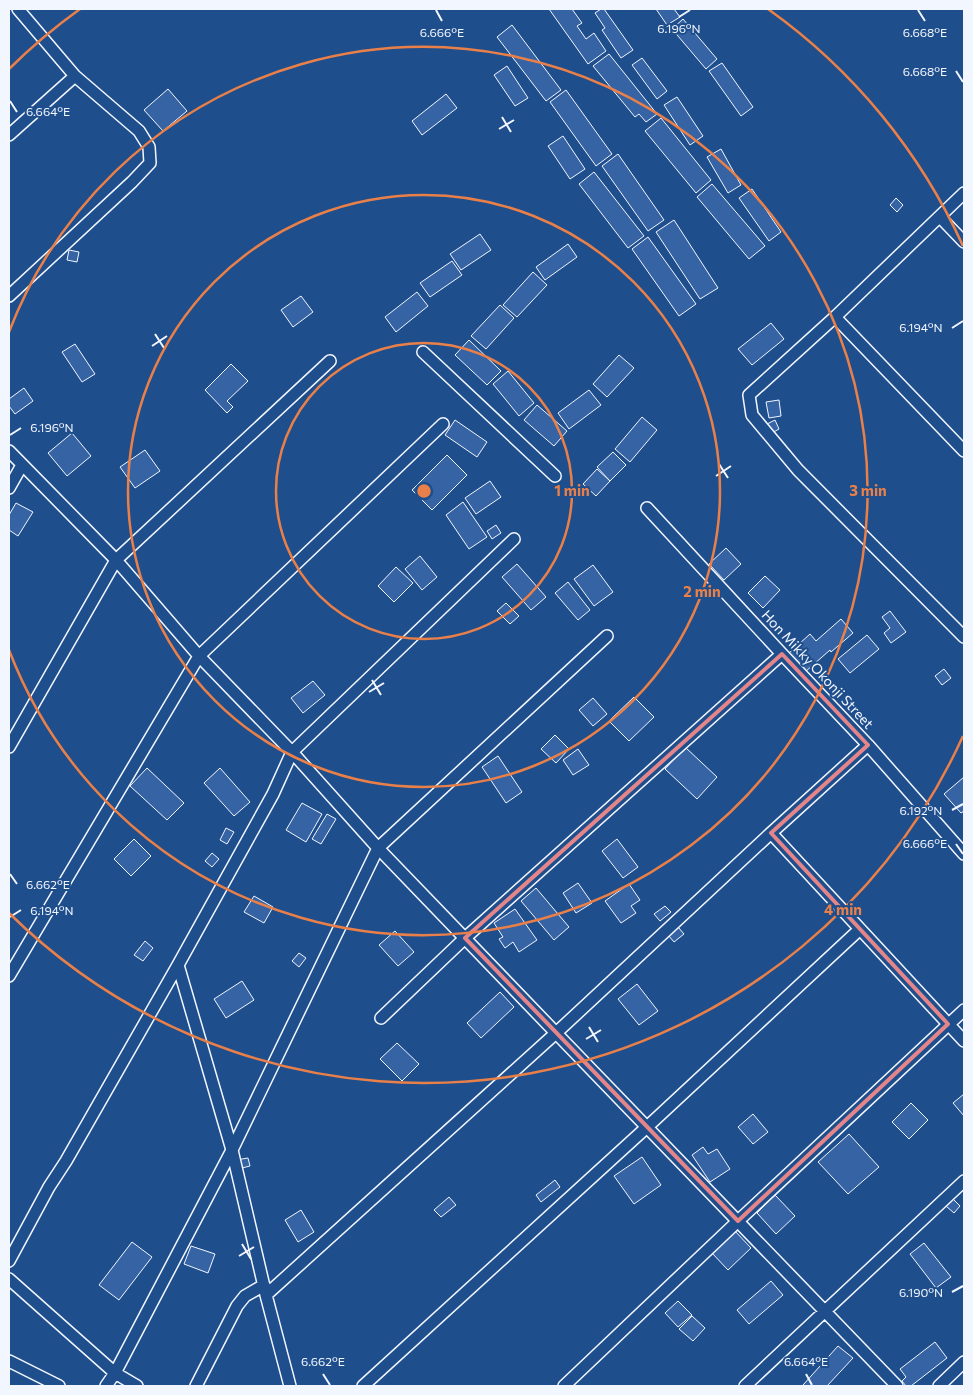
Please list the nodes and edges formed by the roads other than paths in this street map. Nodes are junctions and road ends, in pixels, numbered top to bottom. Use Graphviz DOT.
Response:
graph roads {
  1 [pos="18,9"];
  2 [pos="75,76"];
  3 [pos="9,135"];
  4 [pos="964,193"];
  5 [pos="940,217"];
  6 [pos="964,242"];
  7 [pos="9,296"];
  8 [pos="835,317"];
  9 [pos="423,352"];
  10 [pos="330,361"];
  11 [pos="443,424"];
  12 [pos="9,451"];
  13 [pos="964,451"];
  14 [pos="22,465"];
  15 [pos="555,476"];
  16 [pos="9,488"];
  17 [pos="647,508"];
  18 [pos="514,539"];
  19 [pos="116,560"];
  20 [pos="607,636"];
  21 [pos="964,638"];
  22 [pos="782,654"];
  23 [pos="199,656"];
  24 [pos="868,745"];
  25 [pos="9,747"];
  26 [pos="292,752"];
  27 [pos="771,833"];
  28 [pos="378,848"];
  29 [pos="964,854"];
  30 [pos="860,929"];
  31 [pos="465,938"];
  32 [pos="178,965"];
  33 [pos="9,976"];
  34 [pos="964,1010"];
  35 [pos="381,1018"];
  36 [pos="948,1024"];
  37 [pos="556,1034"];
  38 [pos="964,1042"];
  39 [pos="647,1127"];
  40 [pos="232,1150"];
  41 [pos="964,1181"];
  42 [pos="738,1221"];
  43 [pos="9,1261"];
  44 [pos="9,1279"];
  45 [pos="265,1290"];
  46 [pos="825,1311"];
  47 [pos="9,1361"];
  48 [pos="964,1362"];
  49 [pos="115,1373"];
  50 [pos="59,1386"];
  51 [pos="106,1386"];
  52 [pos="137,1386"];
  53 [pos="196,1386"];
  54 [pos="290,1386"];
  55 [pos="363,1386"];
  56 [pos="564,1386"];
  57 [pos="745,1386"];
  58 [pos="897,1386"];
  59 [pos="939,1386"];
  1 -- 2 [label="street"];
  2 -- 3 [label="street"];
  2 -- 7 [label="street"];
  4 -- 5 [label="street"];
  5 -- 6 [label="street"];
  5 -- 8 [label="street"];
  8 -- 13 [label="street"];
  8 -- 21 [label="street"];
  9 -- 15 [label="street"];
  10 -- 19 [label="street"];
  11 -- 23 [label="street"];
  12 -- 14 [label="street"];
  14 -- 16 [label="street"];
  14 -- 19 [label="street"];
  17 -- 22 [label="street, Hon Mikky Okonji Street"];
  18 -- 26 [label="street"];
  19 -- 23 [label="street"];
  19 -- 25 [label="street"];
  20 -- 28 [label="street"];
  22 -- 24 [label="street, Hon Mikky Okonji Street"];
  22 -- 31 [label="street"];
  23 -- 26 [label="street"];
  23 -- 33 [label="street"];
  24 -- 27 [label="street"];
  24 -- 29 [label="street, Hon Mikky Okonji Street"];
  26 -- 28 [label="street"];
  26 -- 32 [label="street"];
  27 -- 30 [label="street"];
  27 -- 37 [label="street"];
  28 -- 31 [label="street"];
  28 -- 40 [label="street"];
  30 -- 36 [label="street"];
  30 -- 39 [label="street"];
  31 -- 35 [label="street"];
  31 -- 37 [label="street"];
  32 -- 40 [label="street"];
  32 -- 43 [label="street"];
  34 -- 36 [label="street"];
  36 -- 38 [label="street"];
  36 -- 42 [label="street"];
  37 -- 39 [label="street"];
  37 -- 45 [label="street"];
  39 -- 42 [label="street"];
  39 -- 55 [label="street"];
  40 -- 45 [label="street"];
  40 -- 49 [label="street"];
  41 -- 46 [label="street"];
  42 -- 46 [label="street"];
  42 -- 56 [label="street"];
  44 -- 49 [label="street"];
  45 -- 53 [label="street"];
  45 -- 54 [label="street"];
  46 -- 57 [label="street"];
  46 -- 58 [label="street"];
  47 -- 50 [label="street"];
  48 -- 59 [label="street"];
  49 -- 51 [label="street"];
  49 -- 52 [label="street"];
}
